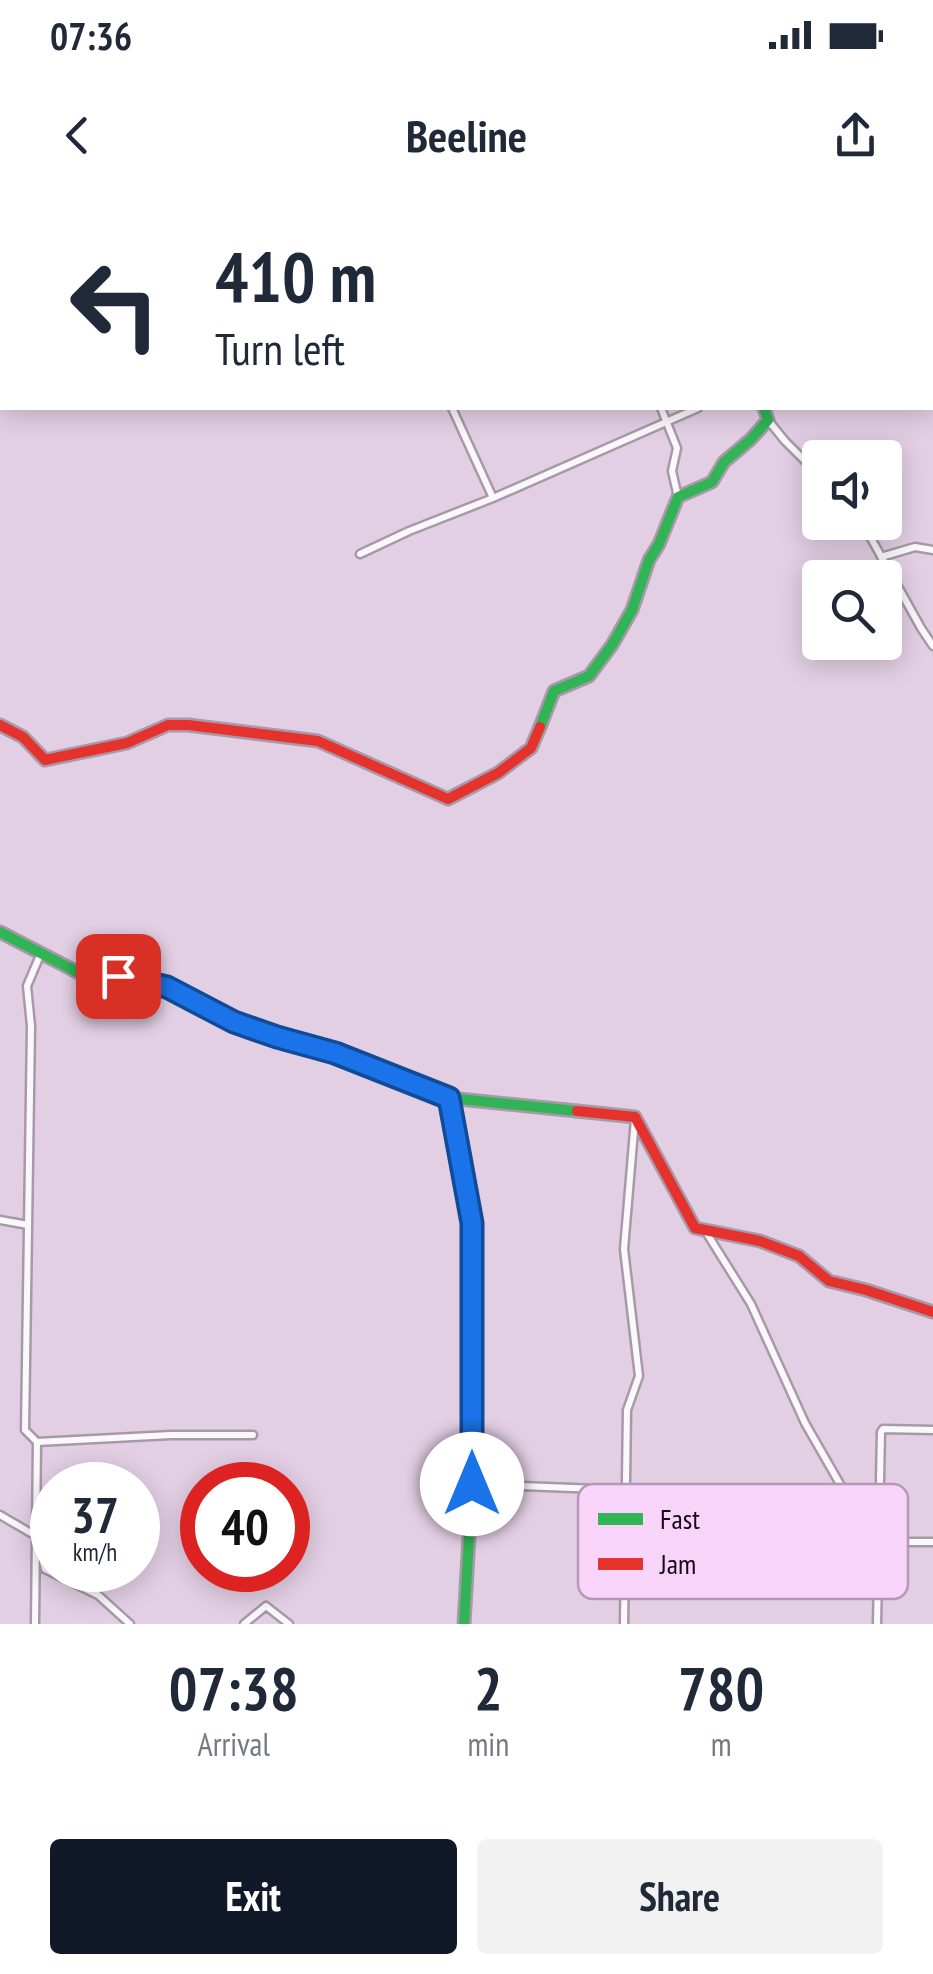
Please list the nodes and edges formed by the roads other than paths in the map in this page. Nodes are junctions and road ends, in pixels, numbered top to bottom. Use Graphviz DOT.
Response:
graph roads {
  1 [pos="453,410"];
  2 [pos="662,410"];
  3 [pos="693,410"];
  4 [pos="765,410"];
  5 [pos="768,420"];
  6 [pos="668,421"];
  7 [pos="802,459"];
  8 [pos="678,496"];
  9 [pos="493,498"];
  10 [pos="872,540"];
  11 [pos="933,550"];
  12 [pos="360,554"];
  13 [pos="881,557"];
  14 [pos="933,646"];
  15 [pos="0,725"];
  16 [pos="0,932"];
  17 [pos="41,953"];
  18 [pos="449,1098"];
  19 [pos="635,1117"];
  20 [pos="0,1220"];
  21 [pos="28,1225"];
  22 [pos="706,1231"];
  23 [pos="933,1312"];
  24 [pos="933,1430"];
  25 [pos="254,1435"];
  26 [pos="37,1442"];
  27 [pos="37,1462"];
  28 [pos="472,1484"];
  29 [pos="625,1484"];
  30 [pos="839,1484"];
  31 [pos="881,1484"];
  32 [pos="578,1488"];
  33 [pos="0,1515"];
  34 [pos="30,1532"];
  35 [pos="35,1592"];
  36 [pos="92,1592"];
  37 [pos="624,1599"];
  38 [pos="878,1599"];
  39 [pos="35,1624"];
  40 [pos="130,1624"];
  41 [pos="244,1624"];
  42 [pos="289,1624"];
  43 [pos="464,1624"];
  44 [pos="624,1624"];
  45 [pos="877,1624"];
  1 -- 9 [label="street"];
  2 -- 6 [label="street"];
  3 -- 6 [label="street"];
  4 -- 5 [label="street"];
  5 -- 7 [label="street"];
  5 -- 8 [label="street"];
  6 -- 8 [label="street"];
  6 -- 9 [label="street"];
  8 -- 15 [label="street"];
  9 -- 12 [label="street"];
  10 -- 13 [label="street"];
  11 -- 13 [label="street"];
  13 -- 14 [label="street"];
  16 -- 17 [label="street"];
  17 -- 18 [label="street"];
  17 -- 21 [label="street"];
  18 -- 19 [label="street"];
  18 -- 28 [label="street"];
  19 -- 22 [label="street"];
  19 -- 29 [label="street"];
  20 -- 21 [label="street"];
  21 -- 26 [label="street"];
  22 -- 23 [label="street"];
  22 -- 30 [label="street"];
  24 -- 31 [label="street"];
  25 -- 26 [label="street"];
  26 -- 27 [label="street"];
  28 -- 32 [label="street"];
  28 -- 43 [label="street"];
  33 -- 34 [label="street"];
  35 -- 39 [label="street"];
  36 -- 40 [label="street"];
  37 -- 44 [label="street"];
  38 -- 45 [label="street"];
  41 -- 42 [label="street"];
}
